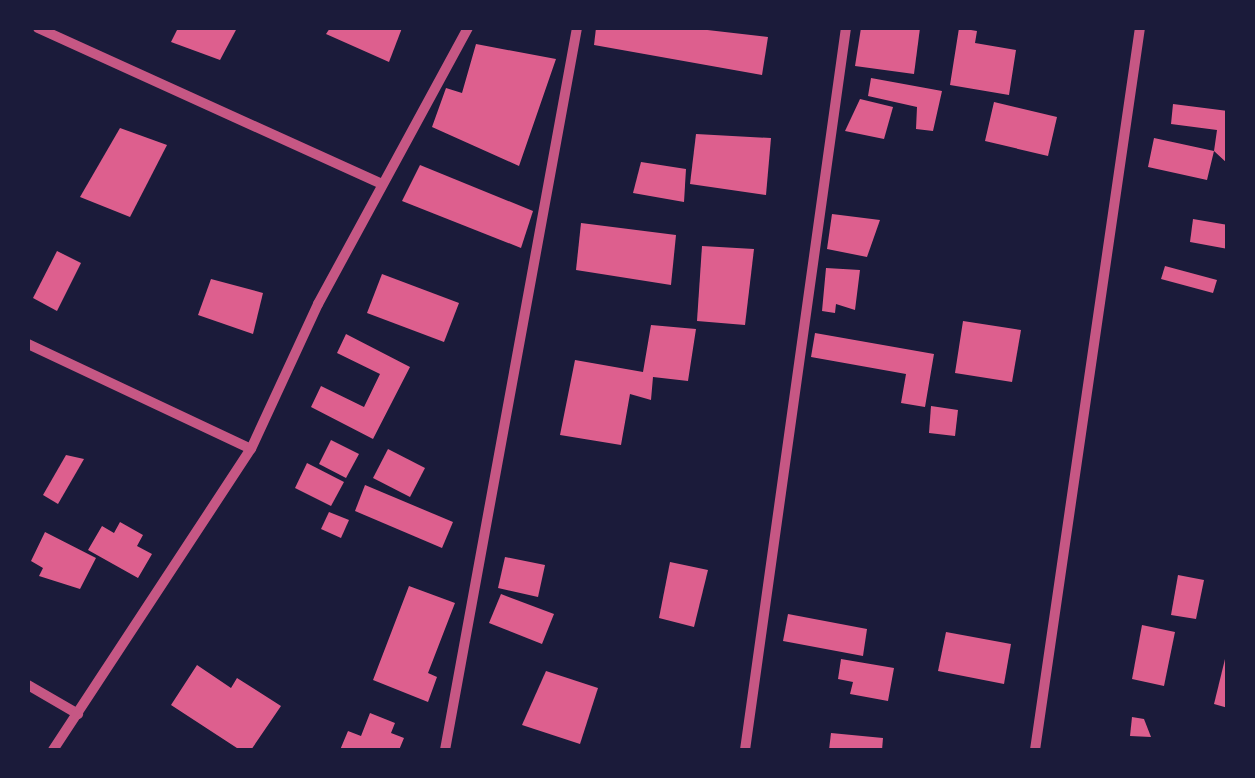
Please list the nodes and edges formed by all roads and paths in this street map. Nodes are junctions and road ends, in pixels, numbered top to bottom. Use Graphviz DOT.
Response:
graph roads {
  1 [pos="38,28"];
  2 [pos="468,28"];
  3 [pos="577,28"];
  4 [pos="846,28"];
  5 [pos="1140,28"];
  6 [pos="382,184"];
  7 [pos="28,344"];
  8 [pos="250,450"];
  9 [pos="28,685"];
  10 [pos="78,714"];
  11 [pos="53,750"];
  12 [pos="445,750"];
  13 [pos="745,750"];
  14 [pos="1034,750"];
  1 -- 6 [label="street"];
  2 -- 6 [label="street"];
  3 -- 12 [label="street"];
  4 -- 13 [label="street"];
  5 -- 14 [label="street"];
  6 -- 8 [label="street"];
  7 -- 8 [label="street"];
  8 -- 10 [label="street"];
  9 -- 10 [label="street"];
  10 -- 11 [label="street"];
}
